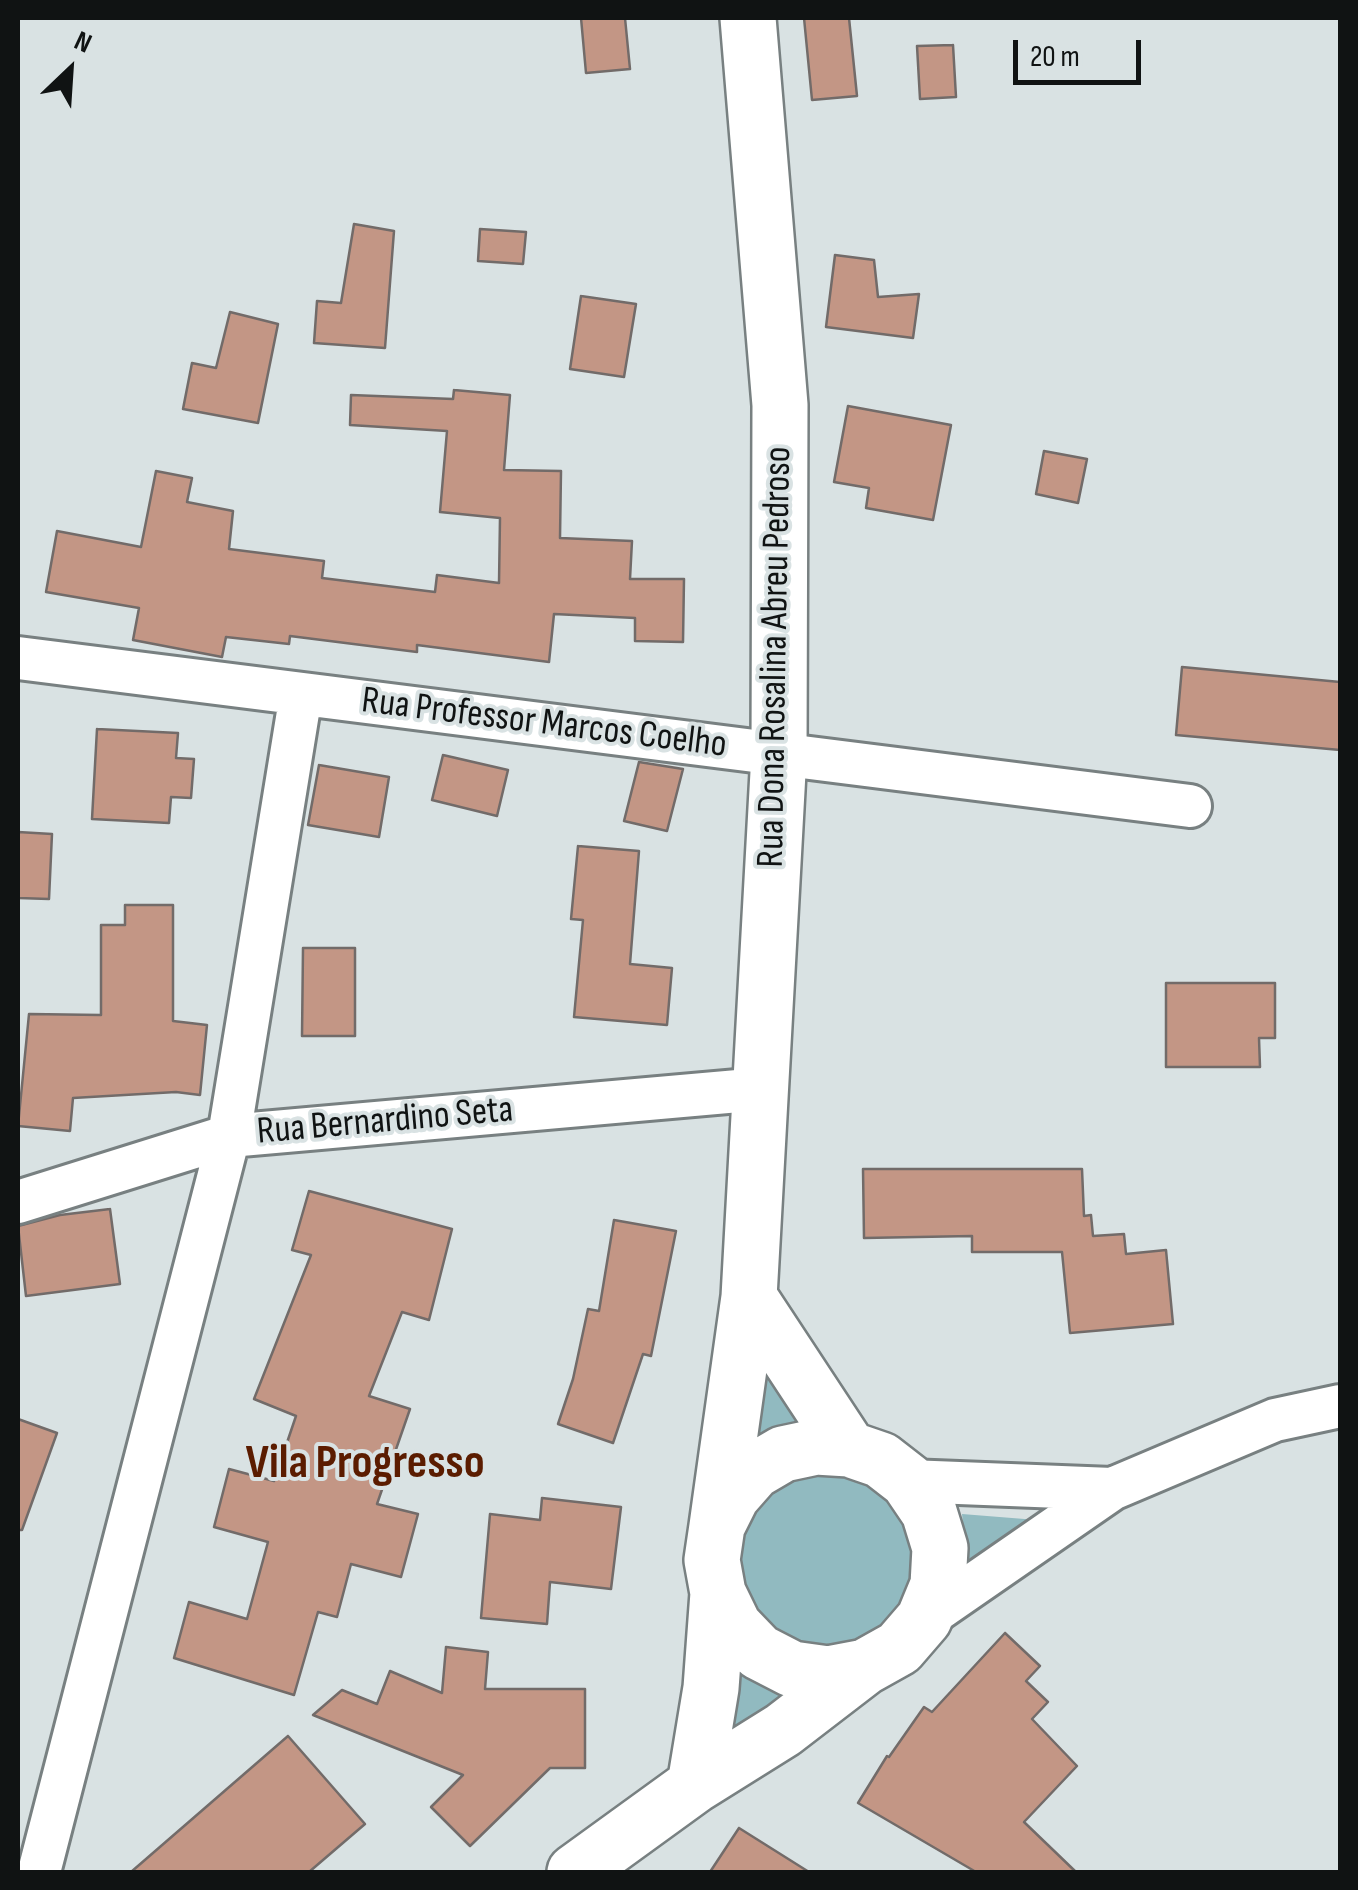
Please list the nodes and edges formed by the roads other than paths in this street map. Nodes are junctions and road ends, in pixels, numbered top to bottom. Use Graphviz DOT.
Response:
graph roads {
  1 [pos="748,18"];
  2 [pos="18,658"];
  3 [pos="302,694"];
  4 [pos="779,754"];
  5 [pos="1190,806"];
  6 [pos="762,1089"];
  7 [pos="229,1136"];
  8 [pos="18,1202"];
  9 [pos="749,1297"];
  10 [pos="1340,1406"];
  11 [pos="850,1449"];
  12 [pos="908,1480"];
  13 [pos="1112,1489"];
  14 [pos="717,1526"];
  15 [pos="718,1594"];
  16 [pos="924,1620"];
  17 [pos="865,1668"];
  18 [pos="696,1785"];
  19 [pos="39,1872"];
  20 [pos="575,1872"];
  1 -- 4 [label="main road, Rua Dona Rosalina Abreu Pedroso"];
  2 -- 3 [label="street, Rua Professor Marcos Coelho"];
  3 -- 4 [label="street, Rua Professor Marcos Coelho"];
  3 -- 7 [label="street"];
  4 -- 5 [label="street, Rua Professor Marcos Coelho"];
  4 -- 6 [label="main road, Rua Dona Rosalina Abreu Pedroso"];
  6 -- 7 [label="street, Rua Bernardino Seta"];
  6 -- 9 [label="main road, Rua Dona Rosalina Abreu Pedroso"];
  7 -- 8 [label="street, Rua Bernardino Seta"];
  7 -- 19 [label="street"];
  9 -- 11 [label="main road"];
  9 -- 14 [label="main road, Rua Dona Rosalina Abreu Pedroso"];
  10 -- 13 [label="street"];
  11 -- 12 [label="main road"];
  11 -- 14 [label="main road"];
  12 -- 13 [label="street"];
  12 -- 16 [label="main road"];
  13 -- 16 [label="street"];
  14 -- 15 [label="main road"];
  15 -- 17 [label="main road"];
  15 -- 18 [label="main road"];
  16 -- 17 [label="main road"];
  17 -- 18 [label="main road"];
  18 -- 20 [label="main road"];
}
